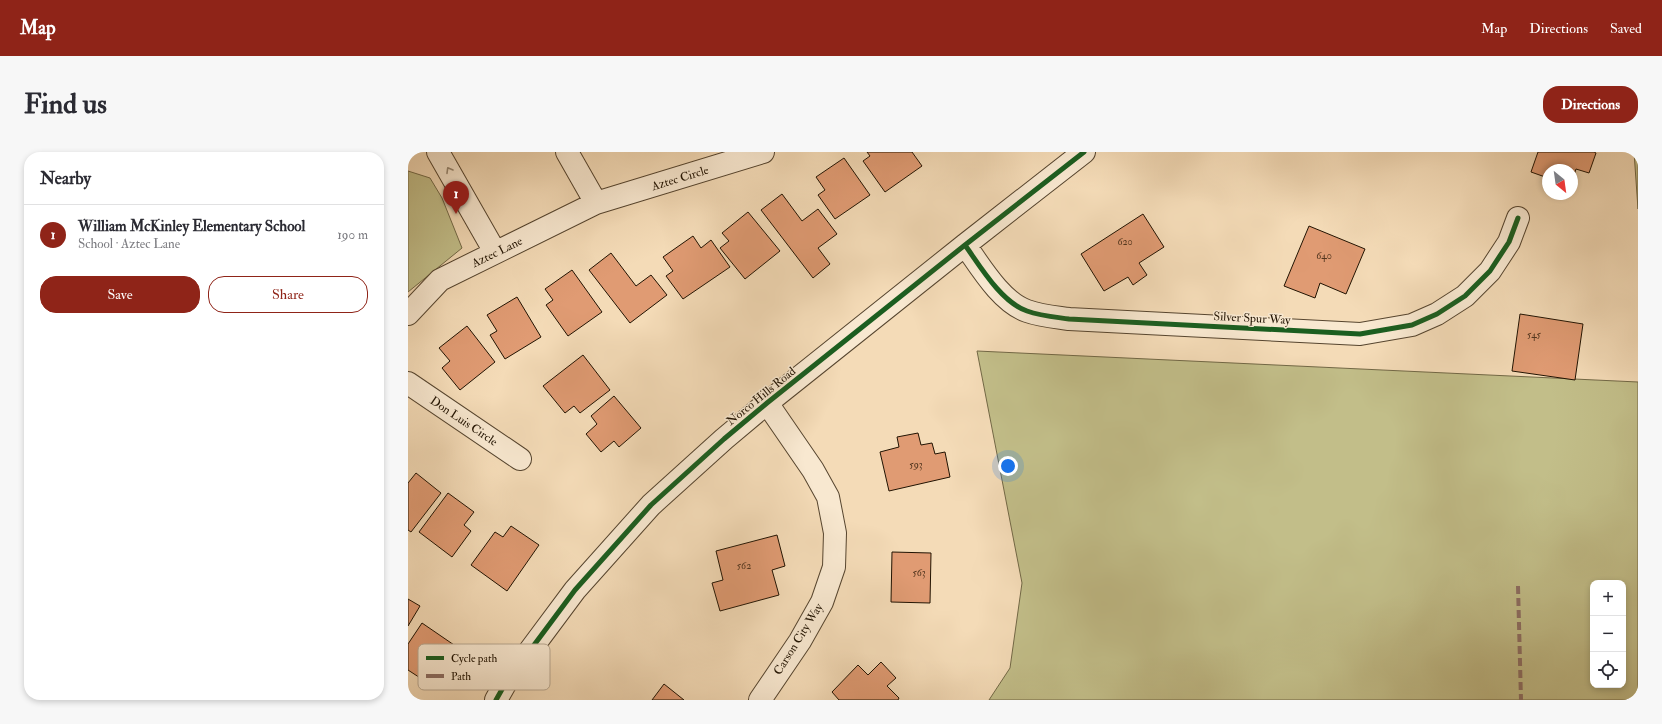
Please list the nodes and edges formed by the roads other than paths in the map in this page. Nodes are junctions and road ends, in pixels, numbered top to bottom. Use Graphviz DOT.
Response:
graph roads {
  1 [pos="438,152"];
  2 [pos="567,152"];
  3 [pos="763,152"];
  4 [pos="1084,152"];
  5 [pos="596,203"];
  6 [pos="1518,218"];
  7 [pos="965,245"];
  8 [pos="495,252"];
  9 [pos="408,314"];
  10 [pos="408,383"];
  11 [pos="767,403"];
  12 [pos="520,459"];
  13 [pos="535,644"];
  14 [pos="502,690"];
  15 [pos="496,700"];
  16 [pos="760,700"];
  8 -- 1 [label="street, one-way"];
  2 -- 5 [label="street"];
  3 -- 5 [label="street, Aztec Circle"];
  4 -- 7 [label="street, Norco Hills Road"];
  5 -- 8 [label="street, Aztec Lane"];
  6 -- 7 [label="street, Silver Spur Way"];
  7 -- 11 [label="street, Norco Hills Road"];
  8 -- 9 [label="street, Aztec Lane"];
  10 -- 12 [label="street, Don Luis Circle"];
  11 -- 13 [label="street, Norco Hills Road"];
  11 -- 16 [label="street, Carson City Way"];
  14 -- 15 [label="street, Norco Hills Road"];
}
